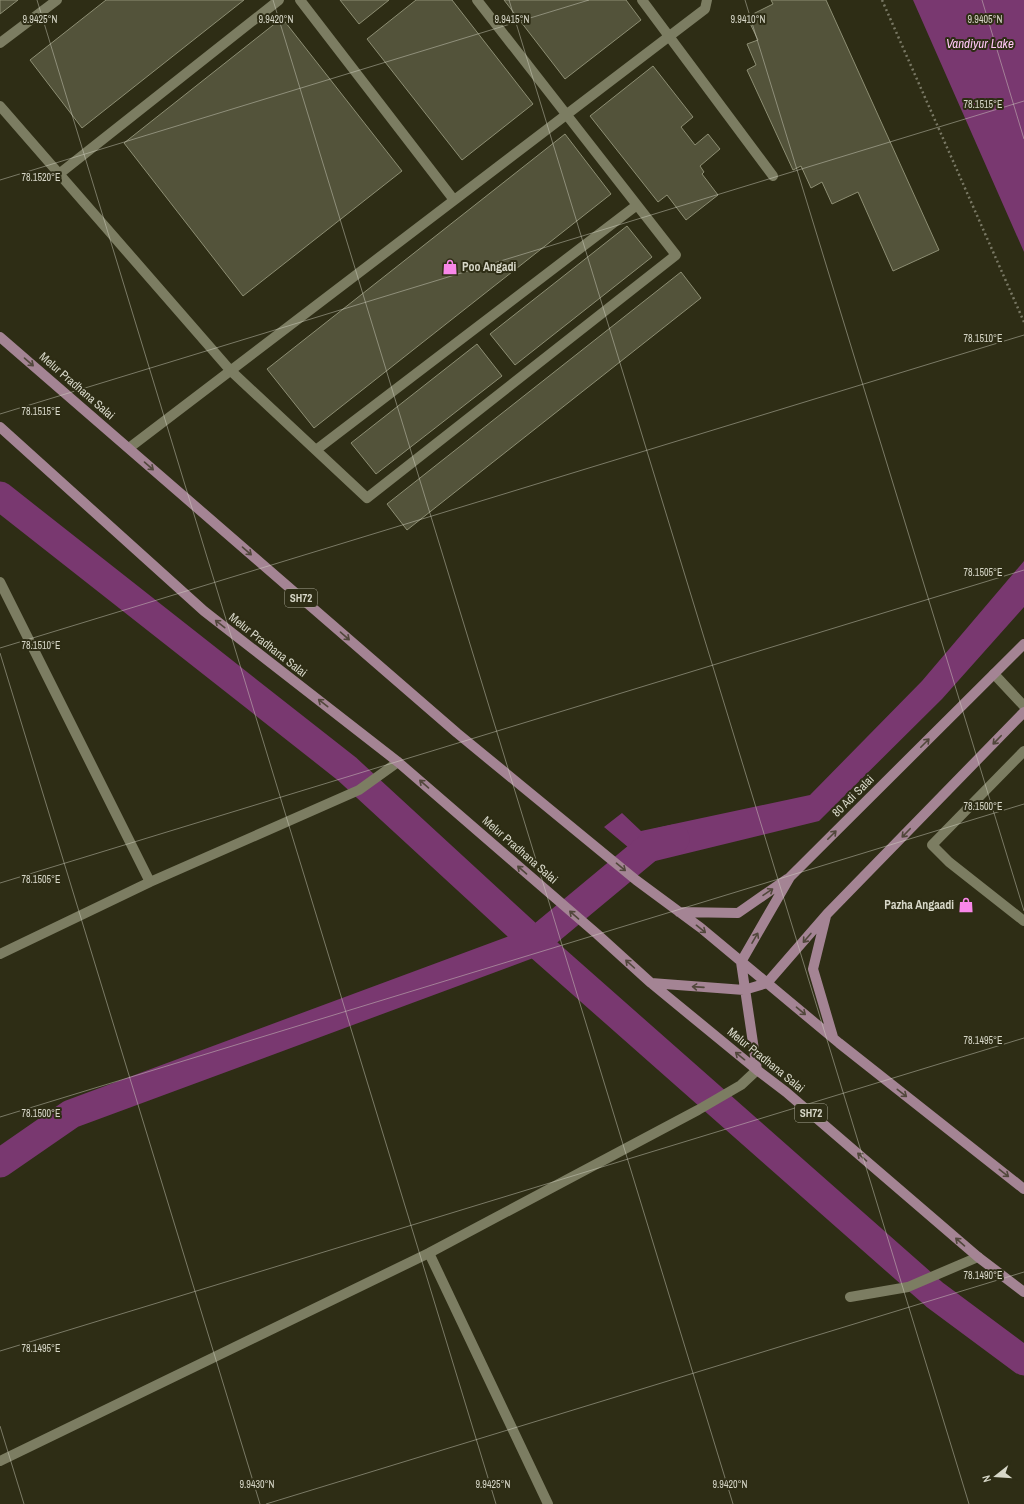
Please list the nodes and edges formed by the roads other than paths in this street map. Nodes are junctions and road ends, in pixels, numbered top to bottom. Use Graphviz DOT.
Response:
graph roads {
  1 [pos="57,0"];
  2 [pos="279,0"];
  3 [pos="300,0"];
  4 [pos="477,0"];
  5 [pos="642,0"];
  6 [pos="707,0"];
  7 [pos="669,37"];
  8 [pos="0,43"];
  9 [pos="0,106"];
  10 [pos="567,115"];
  11 [pos="59,174"];
  12 [pos="773,176"];
  13 [pos="454,200"];
  14 [pos="637,205"];
  15 [pos="0,337"];
  16 [pos="230,370"];
  17 [pos="0,427"];
  18 [pos="129,448"];
  19 [pos="316,450"];
  20 [pos="0,582"];
  21 [pos="1024,644"];
  22 [pos="994,674"];
  23 [pos="1024,706"];
  24 [pos="1024,712"];
  25 [pos="1024,751"];
  26 [pos="398,762"];
  27 [pos="790,877"];
  28 [pos="150,882"];
  29 [pos="679,912"];
  30 [pos="827,914"];
  31 [pos="1024,921"];
  32 [pos="0,954"];
  33 [pos="741,962"];
  34 [pos="651,983"];
  35 [pos="767,983"];
  36 [pos="744,990"];
  37 [pos="833,1037"];
  38 [pos="757,1070"];
  39 [pos="1024,1189"];
  40 [pos="429,1253"];
  41 [pos="978,1257"];
  42 [pos="1024,1292"];
  43 [pos="850,1297"];
  44 [pos="0,1461"];
  45 [pos="548,1504"];
  1 -- 8 [label="street"];
  2 -- 11 [label="street"];
  3 -- 13 [label="street"];
  4 -- 10 [label="street"];
  5 -- 7 [label="street"];
  6 -- 7 [label="street"];
  7 -- 10 [label="street"];
  7 -- 12 [label="street"];
  9 -- 11 [label="street"];
  10 -- 13 [label="street"];
  10 -- 14 [label="street"];
  11 -- 16 [label="street"];
  13 -- 16 [label="street"];
  14 -- 19 [label="street"];
  14 -- 19 [label="street"];
  15 -- 18 [label="main road, Melur Pradhana Salai / SH72, one-way"];
  16 -- 18 [label="street"];
  16 -- 19 [label="street"];
  26 -- 17 [label="main road, Melur Pradhana Salai / SH72, one-way"];
  18 -- 29 [label="main road, Melur Pradhana Salai / SH72, one-way"];
  20 -- 28 [label="street"];
  21 -- 22 [label="main road, 80 Adi Salai"];
  22 -- 23 [label="street"];
  27 -- 22 [label="main road, 80 Adi Salai, one-way"];
  24 -- 30 [label="main road, one-way"];
  25 -- 31 [label="street"];
  26 -- 28 [label="street"];
  34 -- 26 [label="main road, Melur Pradhana Salai / SH72, one-way"];
  29 -- 27 [label="main road, one-way"];
  33 -- 27 [label="main road, 80 Adi Salai, one-way"];
  28 -- 32 [label="street"];
  29 -- 33 [label="main road, Melur Pradhana Salai / SH72, one-way"];
  30 -- 35 [label="main road, one-way"];
  30 -- 37 [label="main road"];
  33 -- 35 [label="main road, Melur Pradhana Salai / SH72"];
  33 -- 36 [label="main road"];
  36 -- 34 [label="main road, one-way"];
  38 -- 34 [label="main road, Melur Pradhana Salai / SH72, one-way"];
  35 -- 36 [label="main road"];
  35 -- 37 [label="main road, Melur Pradhana Salai / SH72, one-way"];
  36 -- 38 [label="main road"];
  37 -- 39 [label="main road, Melur Pradhana Salai / SH72, one-way"];
  38 -- 40 [label="street"];
  41 -- 38 [label="main road, Melur Pradhana Salai / SH72, one-way"];
  40 -- 44 [label="street"];
  40 -- 45 [label="street"];
  41 -- 42 [label="main road, Melur Pradhana Salai / SH72"];
  41 -- 43 [label="street"];
}
